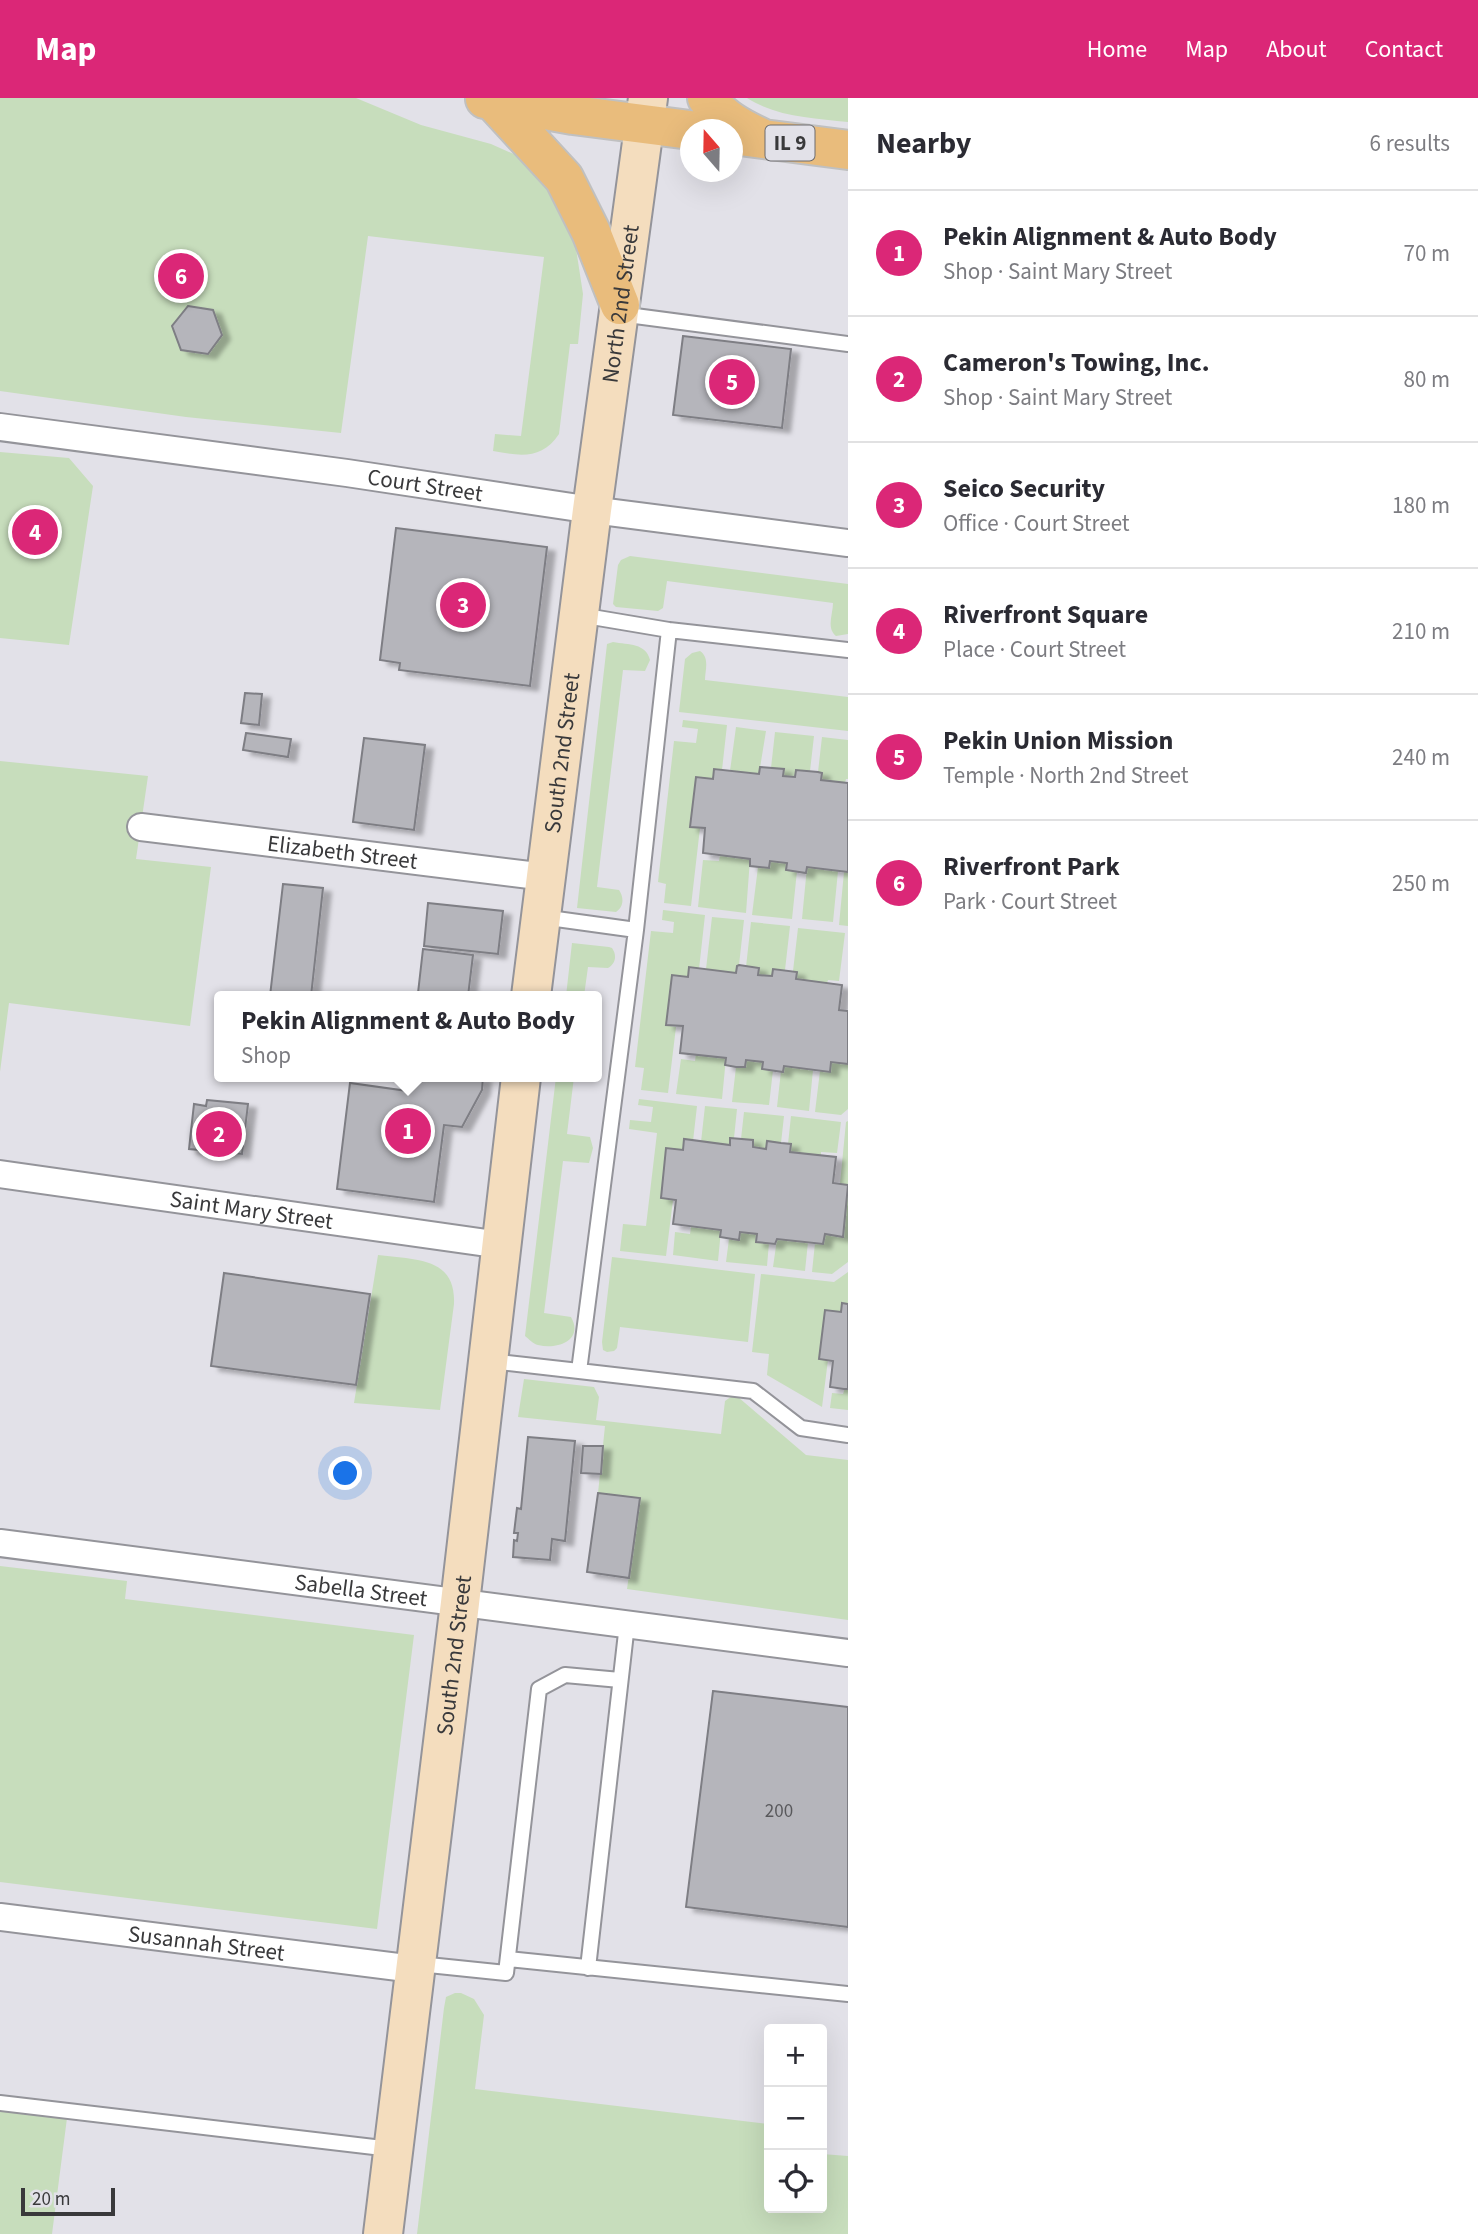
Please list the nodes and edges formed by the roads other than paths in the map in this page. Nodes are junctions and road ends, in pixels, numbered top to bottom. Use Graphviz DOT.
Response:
graph roads {
  1 [pos="707,98"];
  2 [pos="486,100"];
  3 [pos="647,111"];
  4 [pos="680,125"];
  5 [pos="749,138"];
  6 [pos="848,150"];
  7 [pos="620,310"];
  8 [pos="848,344"];
  9 [pos="0,427"];
  10 [pos="592,510"];
  11 [pos="848,543"];
  12 [pos="579,614"];
  13 [pos="669,630"];
  14 [pos="848,650"];
  15 [pos="141,827"];
  16 [pos="546,877"];
  17 [pos="541,917"];
  18 [pos="636,930"];
  19 [pos="532,991"];
  20 [pos="521,1082"];
  21 [pos="0,1174"];
  22 [pos="502,1245"];
  23 [pos="488,1361"];
  24 [pos="579,1371"];
  25 [pos="848,1435"];
  26 [pos="0,1543"];
  27 [pos="460,1604"];
  28 [pos="627,1624"];
  29 [pos="848,1653"];
  30 [pos="620,1680"];
  31 [pos="0,1917"];
  32 [pos="508,1959"];
  33 [pos="414,1966"];
  34 [pos="588,1968"];
  35 [pos="848,1994"];
  36 [pos="0,2103"];
  37 [pos="393,2149"];
  38 [pos="383,2234"];
  1 -- 5 [label="main road"];
  2 -- 3 [label="main road"];
  2 -- 7 [label="main road"];
  3 -- 4 [label="main road"];
  3 -- 7 [label="main road, North 2nd Street"];
  5 -- 6 [label="main road, IL 9"];
  7 -- 8 [label="lane"];
  7 -- 10 [label="main road, North 2nd Street"];
  9 -- 10 [label="street, Court Street"];
  10 -- 11 [label="street, Court Street"];
  10 -- 12 [label="main road, South 2nd Street"];
  12 -- 13 [label="lane"];
  12 -- 16 [label="main road, South 2nd Street"];
  13 -- 14 [label="lane"];
  13 -- 18 [label="lane"];
  15 -- 16 [label="street, Elizabeth Street"];
  16 -- 17 [label="main road, South 2nd Street"];
  17 -- 18 [label="lane"];
  17 -- 19 [label="main road, South 2nd Street"];
  18 -- 24 [label="lane"];
  20 -- 22 [label="main road, South 2nd Street"];
  21 -- 22 [label="street, Saint Mary Street"];
  22 -- 23 [label="main road, South 2nd Street"];
  23 -- 24 [label="lane"];
  23 -- 27 [label="main road, South 2nd Street"];
  24 -- 25 [label="lane"];
  26 -- 27 [label="street, Sabella Street"];
  27 -- 28 [label="street, Sabella Street"];
  27 -- 33 [label="main road, South 2nd Street"];
  28 -- 29 [label="street, Sabella Street"];
  28 -- 30 [label="lane"];
  30 -- 32 [label="lane"];
  30 -- 34 [label="lane"];
  31 -- 33 [label="street, Susannah Street"];
  32 -- 33 [label="lane"];
  32 -- 34 [label="lane"];
  33 -- 37 [label="main road, South 2nd Street"];
  34 -- 35 [label="lane"];
  36 -- 37 [label="lane"];
  37 -- 38 [label="main road, South 2nd Street"];
}
